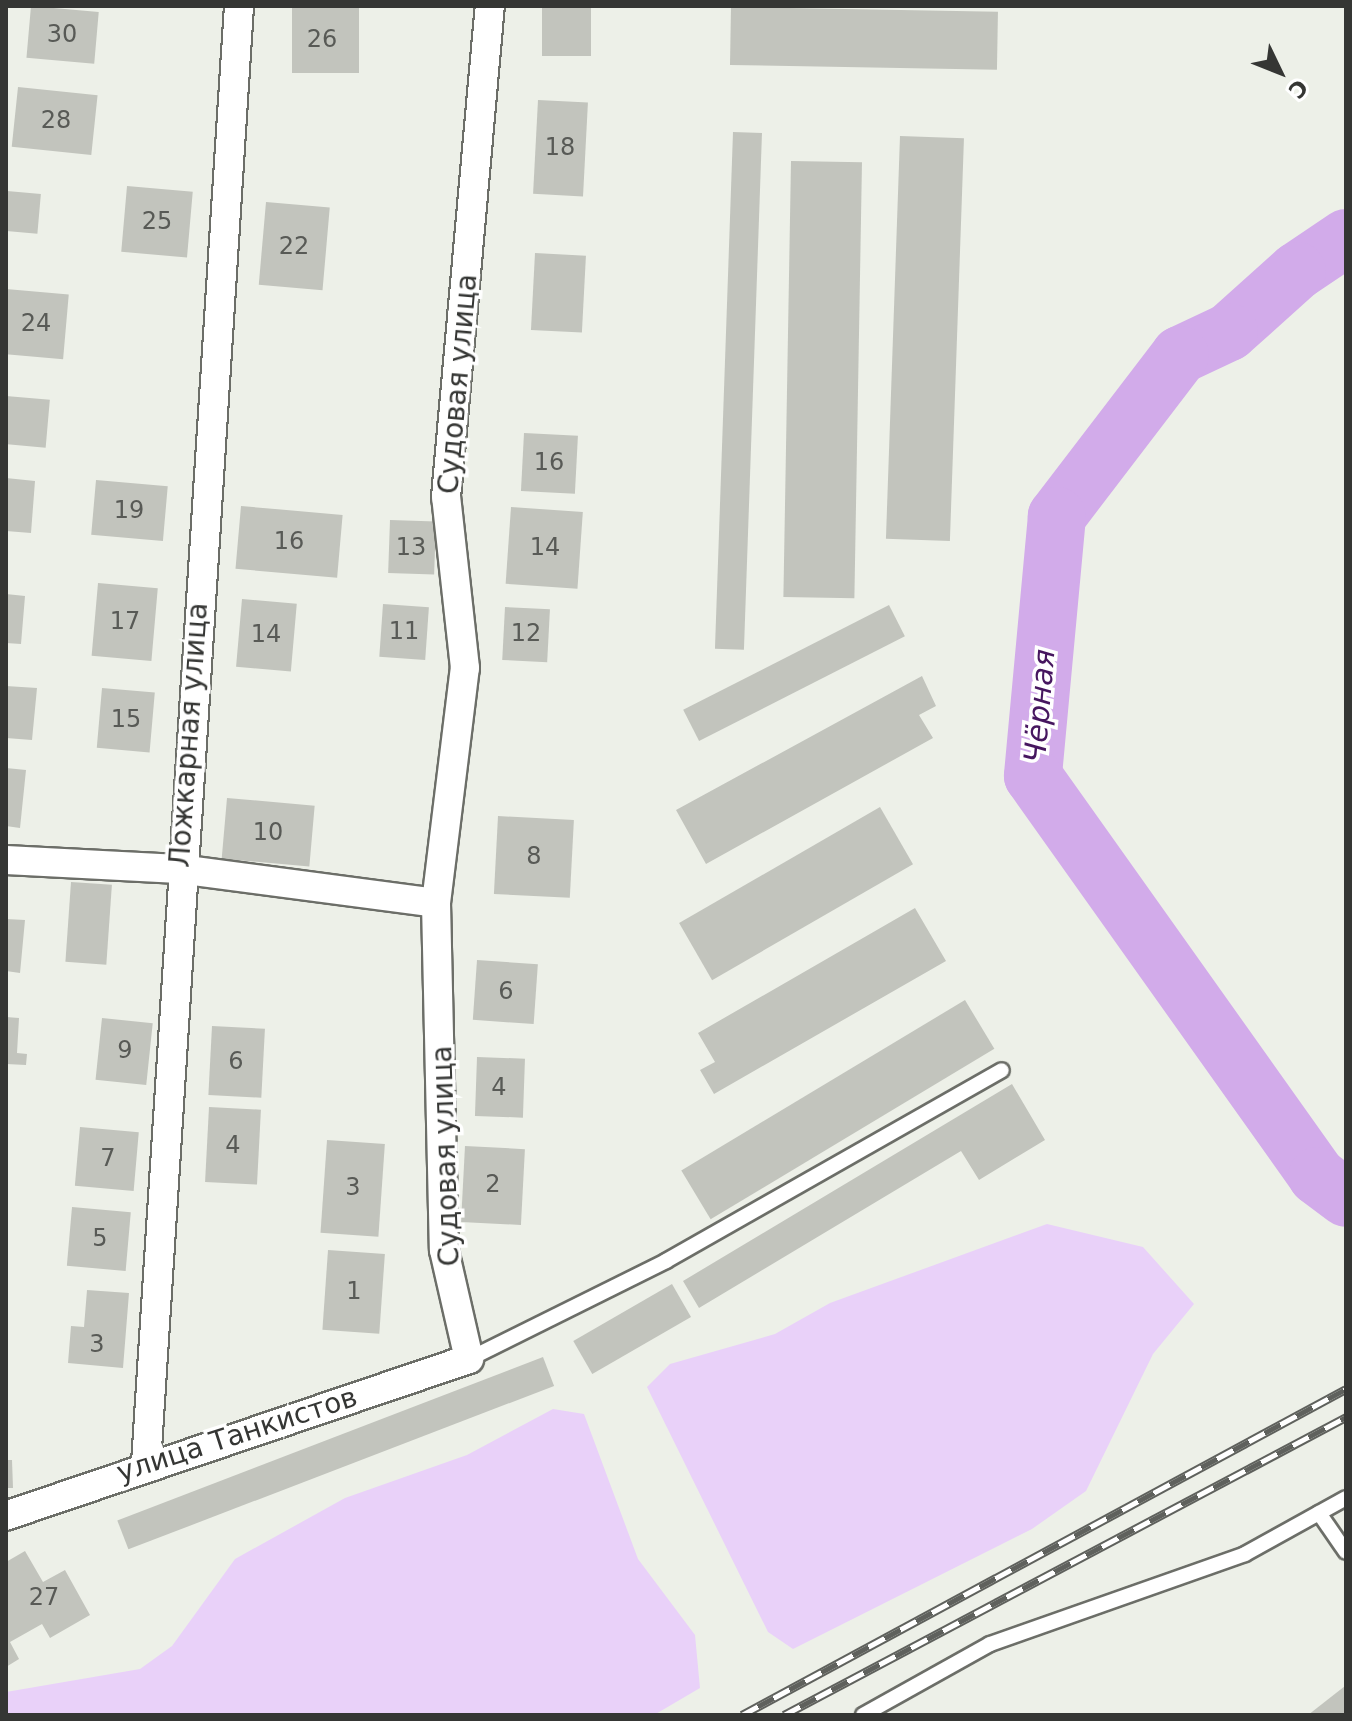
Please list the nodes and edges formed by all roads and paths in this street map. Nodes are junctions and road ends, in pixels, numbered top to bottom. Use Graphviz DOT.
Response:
graph roads {
  1 [pos="239,6"];
  2 [pos="490,6"];
  3 [pos="6,860"];
  4 [pos="179,869"];
  5 [pos="436,903"];
  6 [pos="1002,1070"];
  7 [pos="469,1359"];
  8 [pos="146,1464"];
  9 [pos="1346,1498"];
  10 [pos="1319,1513"];
  11 [pos="6,1516"];
  12 [pos="1346,1552"];
  13 [pos="863,1715"];
  1 -- 4 [label="street, Ложкарная улица"];
  2 -- 5 [label="street, Судовая улица"];
  3 -- 4 [label="street"];
  4 -- 5 [label="street"];
  4 -- 8 [label="street, Ложкарная улица"];
  5 -- 7 [label="street, Судовая улица"];
  6 -- 7 [label="lane"];
  7 -- 8 [label="street, улица Танкистов"];
  8 -- 11 [label="street, улица Танкистов"];
  9 -- 10 [label="lane"];
  10 -- 12 [label="lane"];
  10 -- 13 [label="lane"];
}
